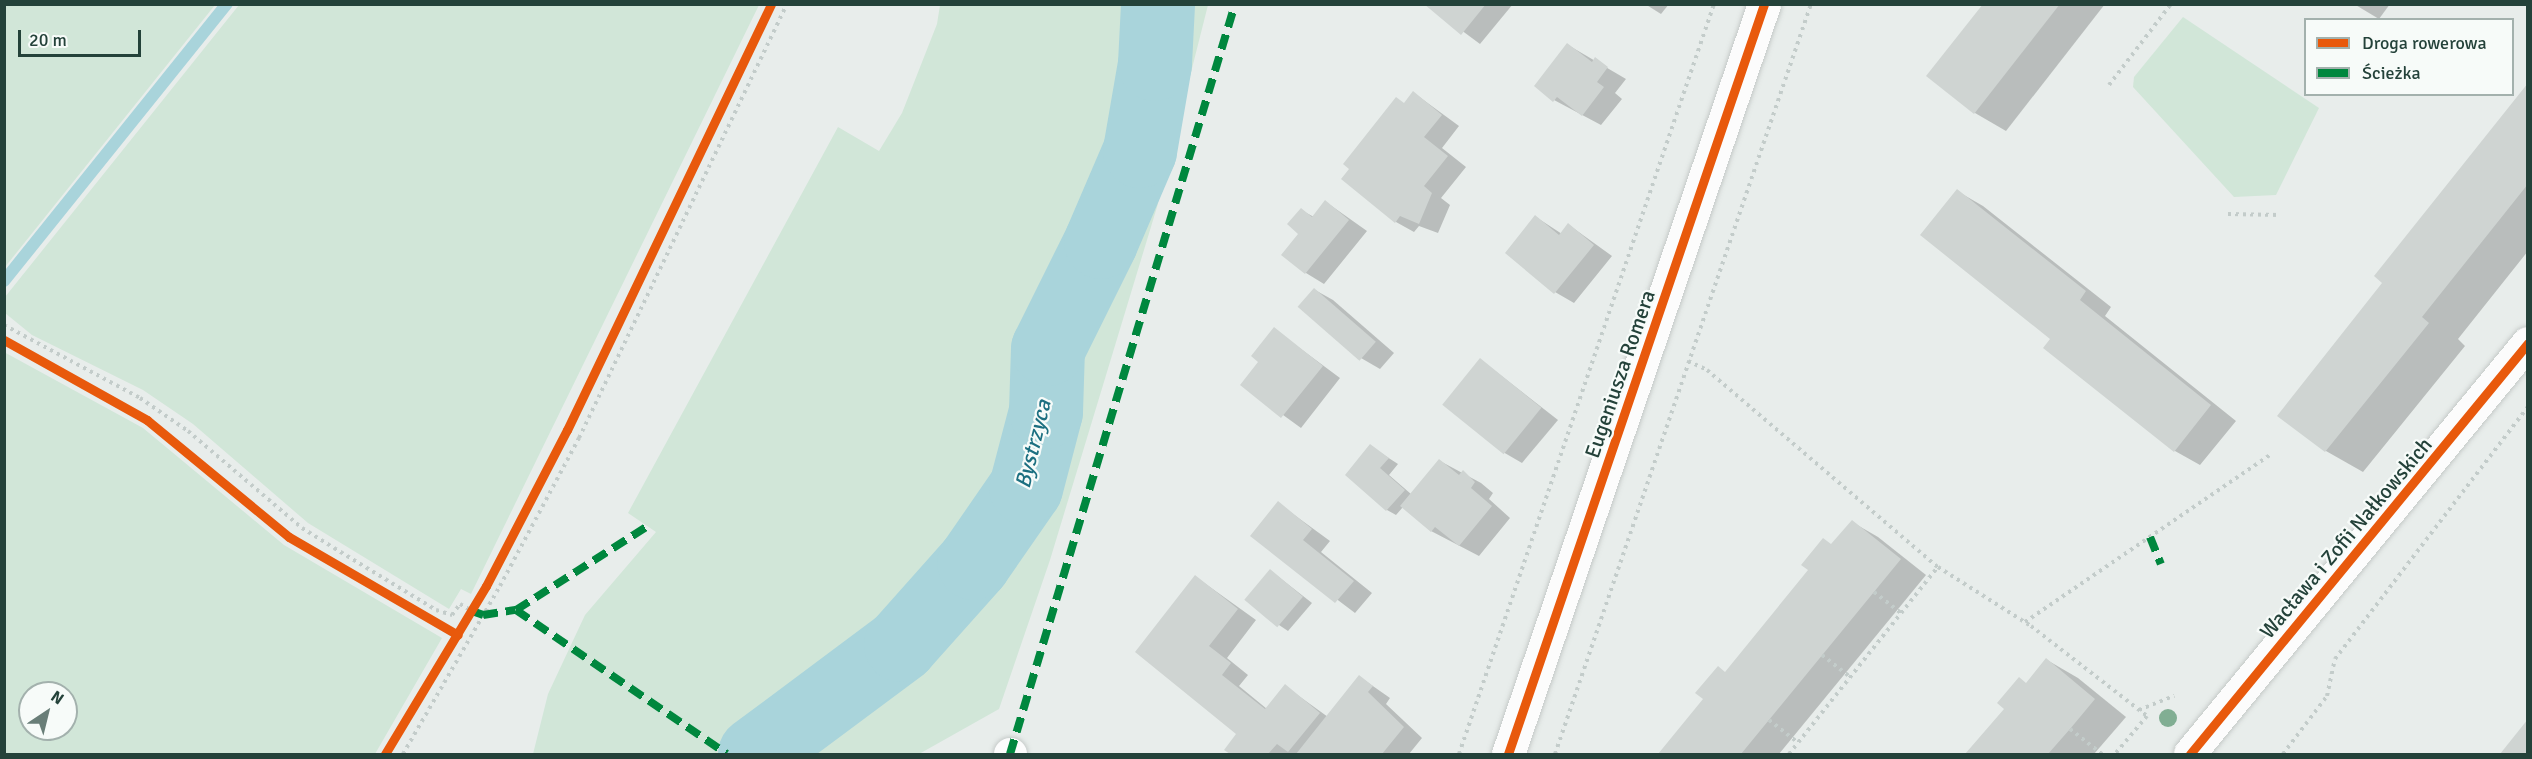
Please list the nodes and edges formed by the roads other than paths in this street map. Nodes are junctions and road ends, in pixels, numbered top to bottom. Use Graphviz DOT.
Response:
graph roads {
  1 [pos="1764,4"];
  2 [pos="2528,344"];
  3 [pos="1508,754"];
  4 [pos="2190,754"];
  1 -- 3 [label="street, Eugeniusza Romera"];
  2 -- 4 [label="street, Wacława i Zofii Nałkowskich"];
}
